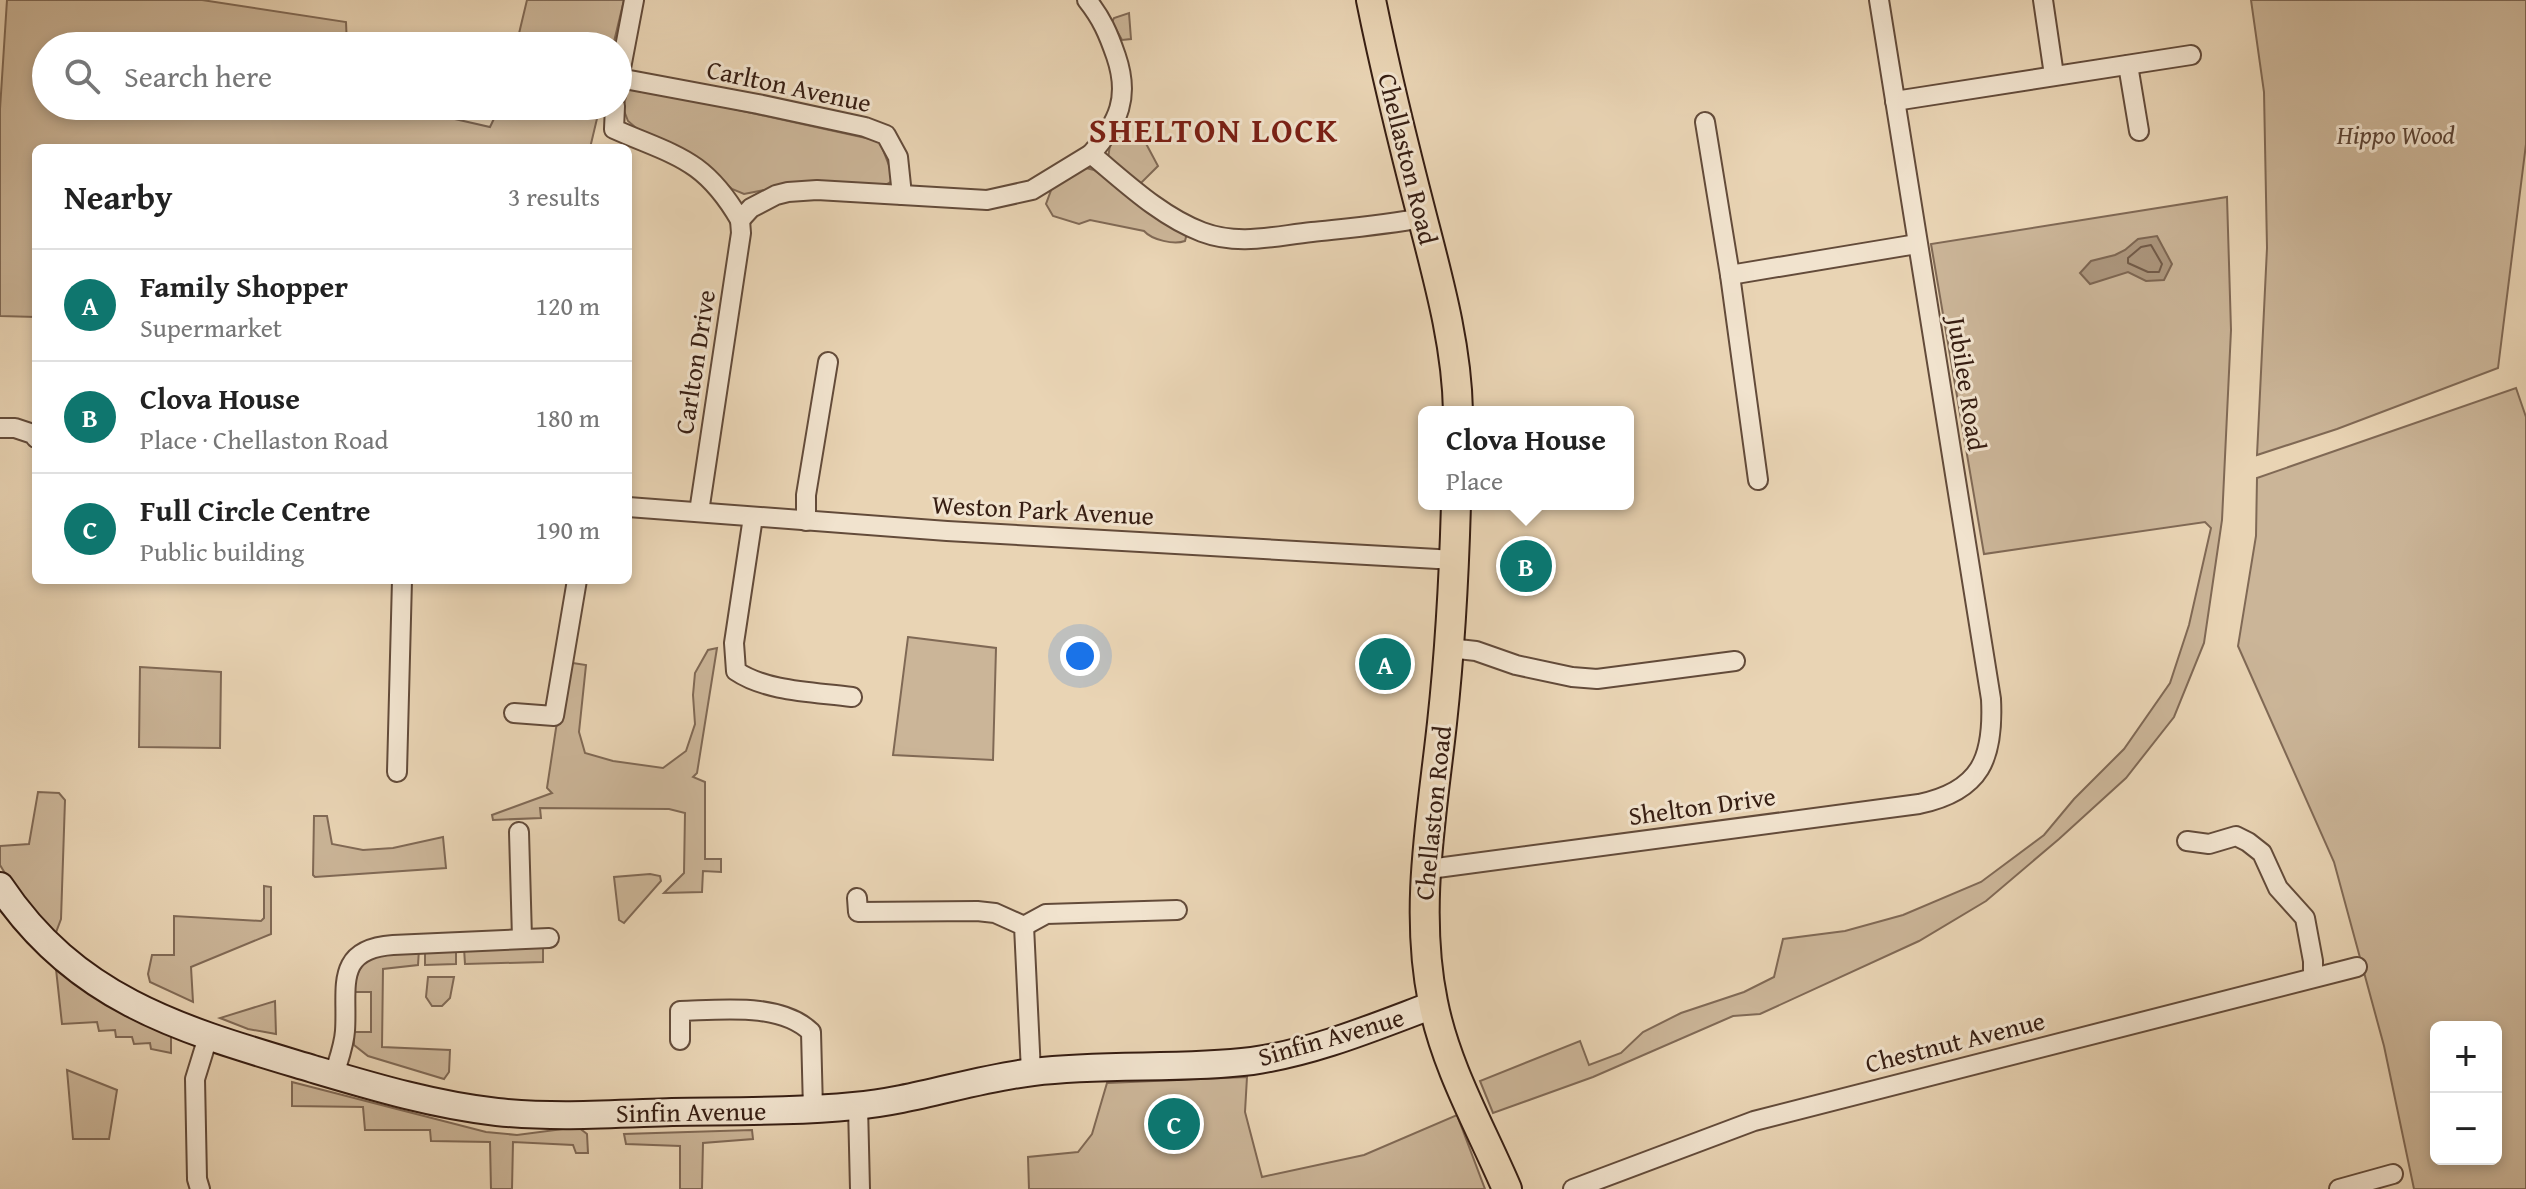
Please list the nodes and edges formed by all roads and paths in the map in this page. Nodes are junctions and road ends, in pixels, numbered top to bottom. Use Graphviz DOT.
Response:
graph roads {
  1 [pos="634,0"];
  2 [pos="1087,0"];
  3 [pos="1371,0"];
  4 [pos="1879,0"];
  5 [pos="2043,0"];
  6 [pos="628,32"];
  7 [pos="2191,55"];
  8 [pos="2128,65"];
  9 [pos="2054,75"];
  10 [pos="632,80"];
  11 [pos="1895,101"];
  12 [pos="613,120"];
  13 [pos="1705,122"];
  14 [pos="2139,131"];
  15 [pos="1091,154"];
  16 [pos="902,195"];
  17 [pos="1422,218"];
  18 [pos="740,220"];
  19 [pos="1917,244"];
  20 [pos="1730,275"];
  21 [pos="828,362"];
  22 [pos="1457,406"];
  23 [pos="0,428"];
  24 [pos="32,434"];
  25 [pos="1758,480"];
  26 [pos="632,507"];
  27 [pos="1456,510"];
  28 [pos="699,512"];
  29 [pos="753,517"];
  30 [pos="806,521"];
  31 [pos="1455,560"];
  32 [pos="402,584"];
  33 [pos="576,584"];
  34 [pos="1449,648"];
  35 [pos="1735,661"];
  36 [pos="852,697"];
  37 [pos="514,713"];
  38 [pos="397,772"];
  39 [pos="1977,774"];
  40 [pos="519,832"];
  41 [pos="2187,841"];
  42 [pos="1426,867"];
  43 [pos="857,898"];
  44 [pos="4,901"];
  45 [pos="1177,910"];
  46 [pos="1024,926"];
  47 [pos="522,938"];
  48 [pos="549,938"];
  49 [pos="2357,967"];
  50 [pos="2313,977"];
  51 [pos="1433,1005"];
  52 [pos="208,1037"];
  53 [pos="680,1040"];
  54 [pos="1031,1072"];
  55 [pos="334,1075"];
  56 [pos="858,1106"];
  57 [pos="813,1109"];
  58 [pos="2393,1174"];
  59 [pos="200,1189"];
  60 [pos="860,1189"];
  61 [pos="1507,1189"];
  62 [pos="1573,1189"];
  63 [pos="2341,1189"];
  1 -- 6 [label="street"];
  2 -- 15 [label="street"];
  3 -- 17 [label="main road, Chellaston Road"];
  4 -- 11 [label="street, Jubilee Road"];
  5 -- 9 [label="street"];
  7 -- 8 [label="street"];
  8 -- 9 [label="street"];
  8 -- 14 [label="street"];
  9 -- 11 [label="street"];
  10 -- 16 [label="street, Carlton Avenue"];
  11 -- 19 [label="street, Jubilee Road"];
  12 -- 18 [label="street"];
  13 -- 20 [label="street"];
  15 -- 16 [label="street"];
  15 -- 17 [label="street"];
  16 -- 18 [label="street"];
  17 -- 22 [label="main road, Chellaston Road"];
  18 -- 28 [label="street, Carlton Drive"];
  19 -- 20 [label="street"];
  19 -- 39 [label="street, Jubilee Road"];
  20 -- 25 [label="street"];
  21 -- 30 [label="street"];
  23 -- 24 [label="street"];
  26 -- 28 [label="street, Weston Park Avenue"];
  27 -- 31 [label="main road, Chellaston Road"];
  28 -- 29 [label="street, Weston Park Avenue"];
  29 -- 30 [label="street, Weston Park Avenue"];
  29 -- 36 [label="street"];
  30 -- 31 [label="street, Weston Park Avenue"];
  31 -- 34 [label="main road, Chellaston Road"];
  32 -- 38 [label="street"];
  33 -- 37 [label="street"];
  34 -- 35 [label="street"];
  34 -- 42 [label="main road, Chellaston Road"];
  39 -- 42 [label="street, Shelton Drive"];
  40 -- 47 [label="street"];
  41 -- 50 [label="street"];
  42 -- 51 [label="main road, Chellaston Road"];
  43 -- 46 [label="street"];
  44 -- 52 [label="street, Sinfin Avenue"];
  45 -- 46 [label="street"];
  46 -- 54 [label="street"];
  47 -- 48 [label="street"];
  47 -- 55 [label="street"];
  49 -- 50 [label="street, Chestnut Avenue"];
  50 -- 62 [label="street, Chestnut Avenue"];
  51 -- 54 [label="street, Sinfin Avenue"];
  51 -- 61 [label="main road, Chellaston Road"];
  52 -- 55 [label="street, Sinfin Avenue"];
  52 -- 59 [label="street"];
  53 -- 57 [label="street"];
  54 -- 56 [label="street, Sinfin Avenue"];
  55 -- 57 [label="street, Sinfin Avenue"];
  56 -- 57 [label="street, Sinfin Avenue"];
  56 -- 60 [label="street"];
  58 -- 63 [label="street"];
}
